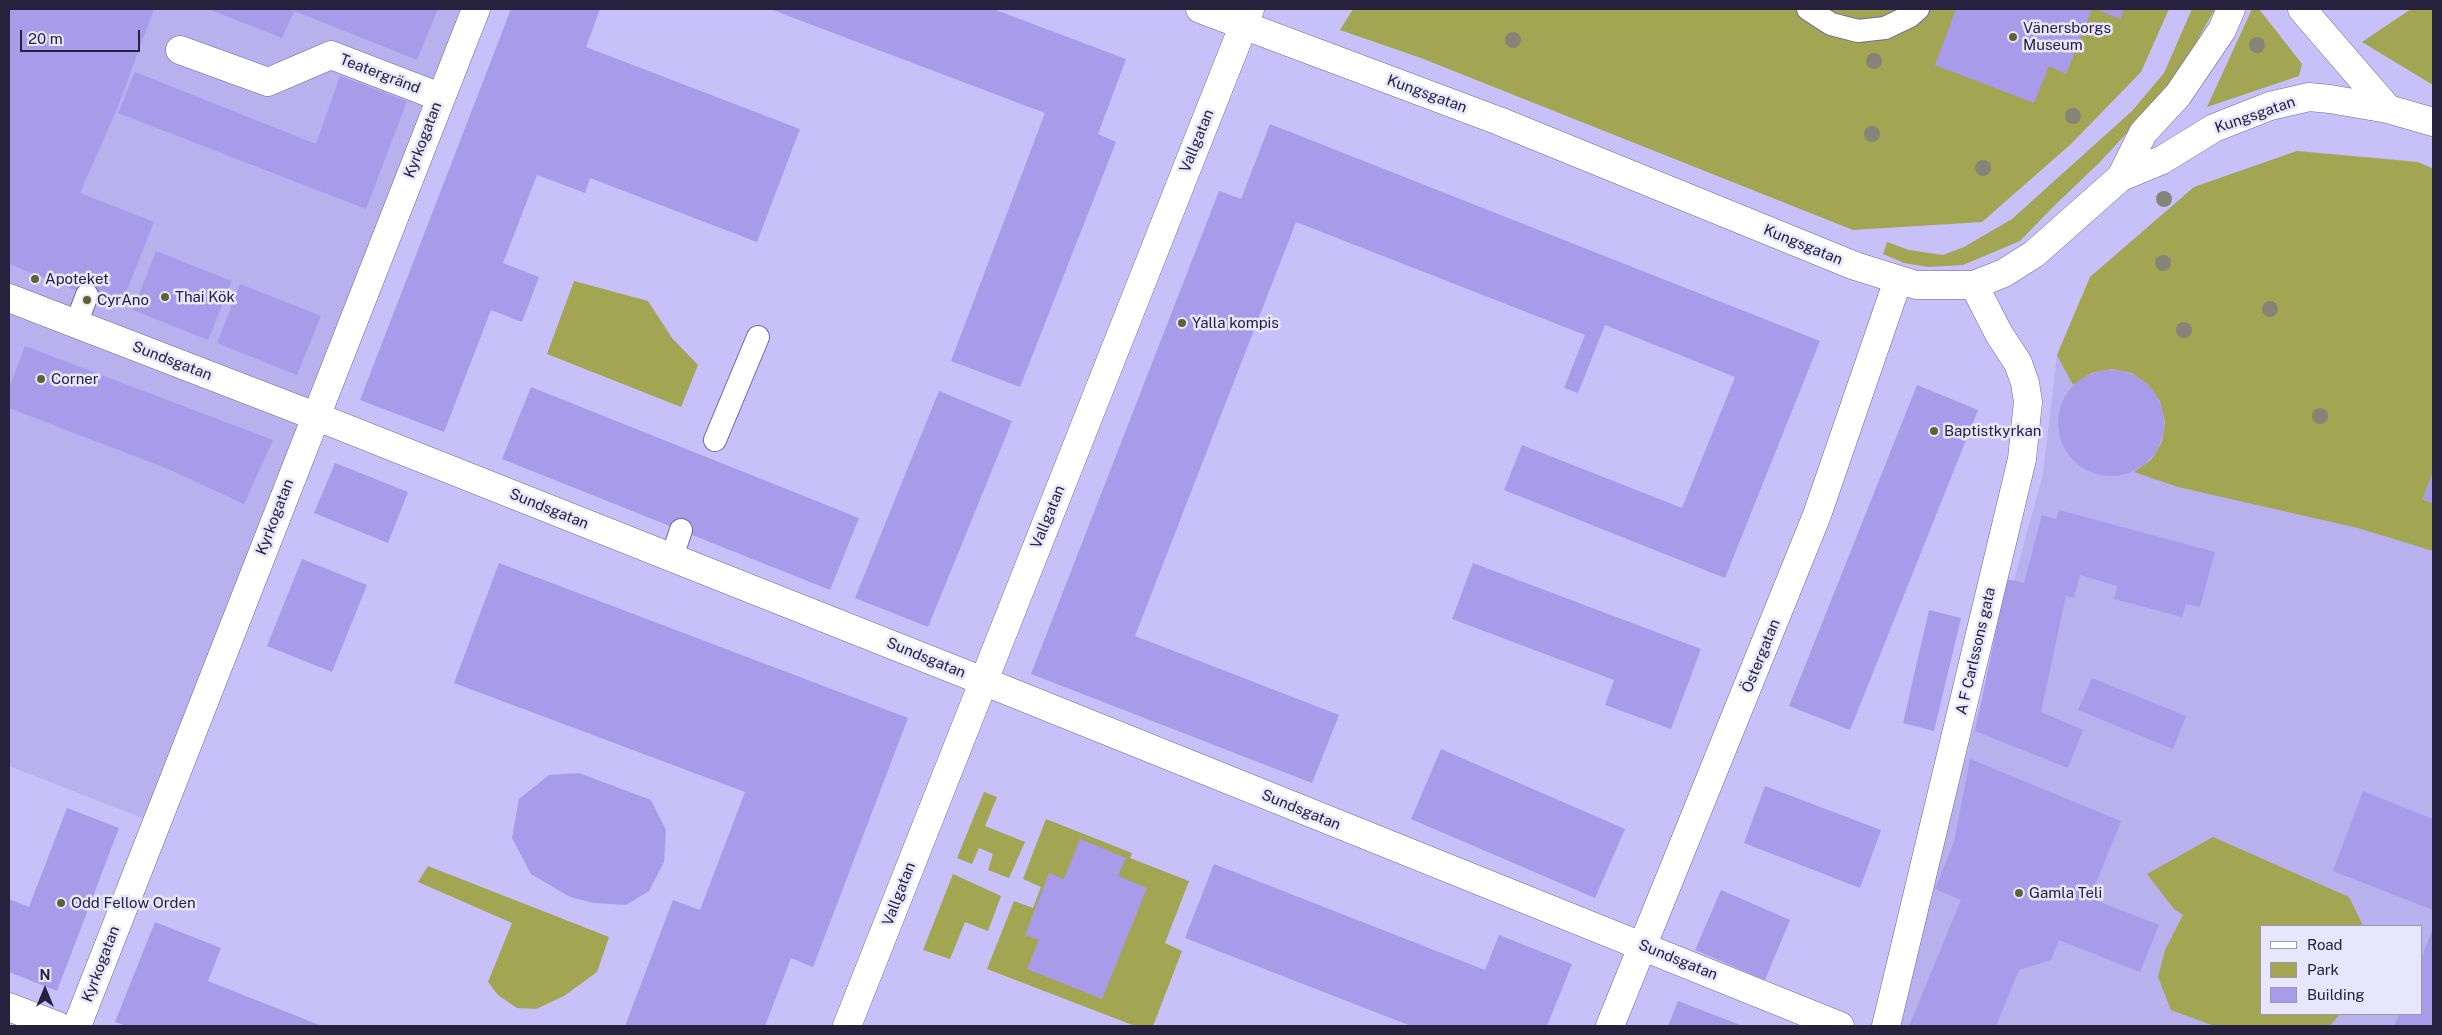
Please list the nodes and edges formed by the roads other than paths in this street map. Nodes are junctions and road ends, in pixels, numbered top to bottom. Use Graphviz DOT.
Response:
graph roads {
  1 [pos="476,9"];
  2 [pos="1200,9"];
  3 [pos="1808,9"];
  4 [pos="1918,9"];
  5 [pos="2231,9"];
  6 [pos="2302,9"];
  7 [pos="1247,17"];
  8 [pos="180,50"];
  9 [pos="440,97"];
  10 [pos="2388,109"];
  11 [pos="2433,122"];
  12 [pos="2121,177"];
  13 [pos="1898,280"];
  14 [pos="1974,285"];
  15 [pos="87,295"];
  16 [pos="9,298"];
  17 [pos="76,324"];
  18 [pos="758,337"];
  19 [pos="315,416"];
  20 [pos="715,440"];
  21 [pos="681,530"];
  22 [pos="672,557"];
  23 [pos="983,681"];
  24 [pos="1641,945"];
  25 [pos="9,1007"];
  26 [pos="58,1026"];
  27 [pos="77,1026"];
  28 [pos="847,1026"];
  29 [pos="1610,1026"];
  30 [pos="1840,1026"];
  31 [pos="1886,1026"];
  1 -- 9 [label="street, Kyrkogatan"];
  2 -- 7 [label="street, Kungsgatan"];
  3 -- 4 [label="lane"];
  5 -- 12 [label="street"];
  6 -- 10 [label="street"];
  7 -- 13 [label="street, Kungsgatan"];
  7 -- 23 [label="street, Vallgatan"];
  8 -- 9 [label="street, Teatergränd"];
  9 -- 19 [label="street, Kyrkogatan"];
  10 -- 11 [label="street, Kungsgatan"];
  10 -- 12 [label="street, Kungsgatan"];
  12 -- 14 [label="street, Kungsgatan"];
  13 -- 14 [label="street, Kungsgatan"];
  13 -- 24 [label="street, Östergatan"];
  14 -- 31 [label="street, A F Carlssons gata"];
  15 -- 17 [label="lane"];
  16 -- 17 [label="street, Sundsgatan"];
  17 -- 19 [label="street, Sundsgatan"];
  18 -- 20 [label="lane"];
  19 -- 22 [label="street, Sundsgatan"];
  19 -- 27 [label="street, Kyrkogatan"];
  21 -- 22 [label="lane"];
  22 -- 23 [label="street, Sundsgatan"];
  23 -- 24 [label="street, Sundsgatan"];
  23 -- 28 [label="street, Vallgatan"];
  24 -- 29 [label="street, Östergatan"];
  24 -- 30 [label="street, Sundsgatan"];
  25 -- 26 [label="street"];
}
